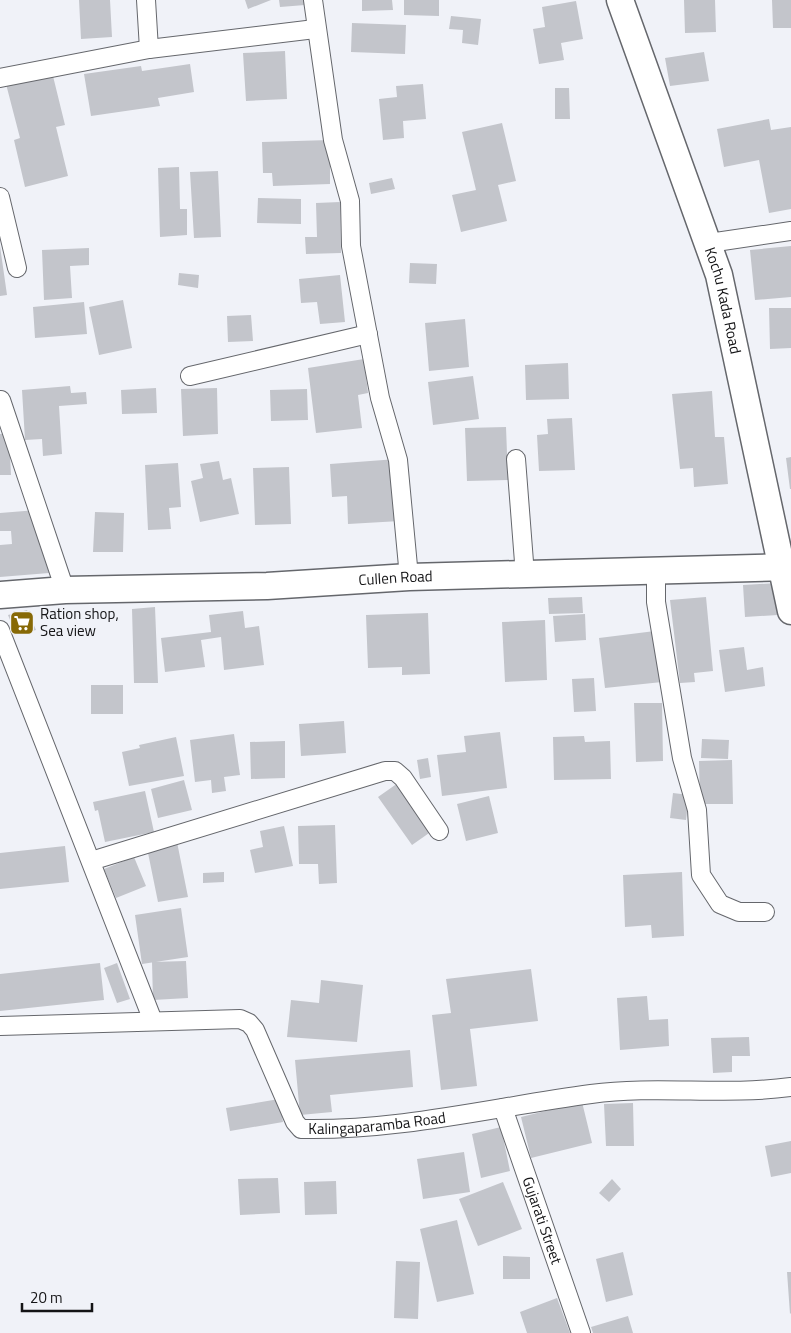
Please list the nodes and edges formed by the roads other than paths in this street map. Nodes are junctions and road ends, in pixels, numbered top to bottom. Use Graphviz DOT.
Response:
graph roads {
  1 [pos="146,0"];
  2 [pos="313,0"];
  3 [pos="620,0"];
  4 [pos="315,29"];
  5 [pos="148,50"];
  6 [pos="0,78"];
  7 [pos="0,197"];
  8 [pos="791,231"];
  9 [pos="709,243"];
  10 [pos="17,268"];
  11 [pos="368,334"];
  12 [pos="190,376"];
  13 [pos="1,400"];
  14 [pos="516,460"];
  15 [pos="787,567"];
  16 [pos="656,571"];
  17 [pos="525,575"];
  18 [pos="409,577"];
  19 [pos="65,590"];
  20 [pos="0,595"];
  21 [pos="791,611"];
  22 [pos="0,630"];
  23 [pos="439,831"];
  24 [pos="91,861"];
  25 [pos="765,912"];
  26 [pos="153,1021"];
  27 [pos="0,1026"];
  28 [pos="791,1088"];
  29 [pos="503,1108"];
  30 [pos="581,1333"];
  1 -- 5 [label="street"];
  2 -- 4 [label="street"];
  3 -- 9 [label="main road, Kochu Kada Road"];
  4 -- 5 [label="street"];
  4 -- 11 [label="street"];
  5 -- 6 [label="street"];
  7 -- 10 [label="street"];
  8 -- 9 [label="street"];
  9 -- 15 [label="main road, Kochu Kada Road"];
  11 -- 12 [label="street"];
  11 -- 18 [label="street"];
  13 -- 19 [label="street"];
  14 -- 17 [label="street"];
  15 -- 16 [label="main road, Cullen Road"];
  15 -- 21 [label="main road, Kochu Kada Road"];
  16 -- 17 [label="main road, Cullen Road"];
  16 -- 25 [label="street"];
  17 -- 18 [label="main road, Cullen Road"];
  18 -- 19 [label="main road, Cullen Road"];
  19 -- 20 [label="main road, Cullen Road"];
  22 -- 24 [label="street"];
  23 -- 24 [label="street"];
  24 -- 26 [label="street"];
  26 -- 27 [label="street, Kalingaparamba Road"];
  26 -- 29 [label="street, Kalingaparamba Road"];
  28 -- 29 [label="street, Kalingaparamba Road"];
  29 -- 30 [label="street, Gujarati Street"];
}
